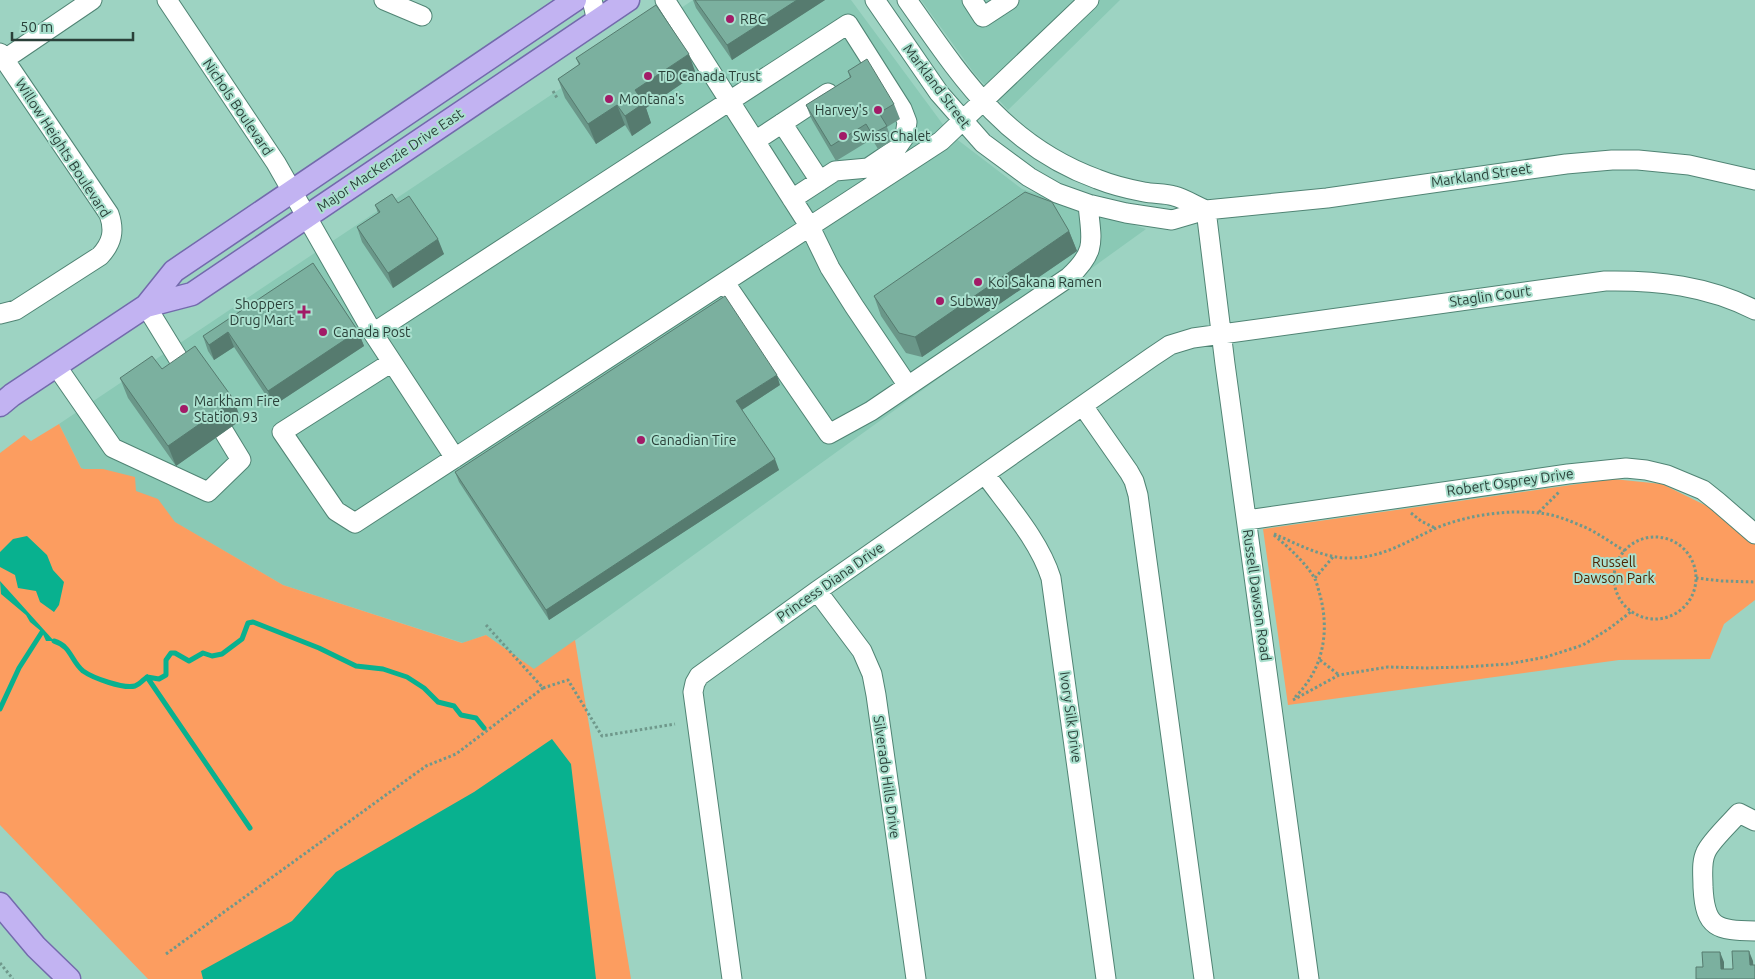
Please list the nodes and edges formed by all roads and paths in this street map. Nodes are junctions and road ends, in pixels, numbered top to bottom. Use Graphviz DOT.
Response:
graph roads {
  1 [pos="92,0"];
  2 [pos="167,0"];
  3 [pos="384,0"];
  4 [pos="576,0"];
  5 [pos="628,0"];
  6 [pos="665,0"];
  7 [pos="875,0"];
  8 [pos="907,0"];
  9 [pos="972,0"];
  10 [pos="1009,0"];
  11 [pos="1089,0"];
  12 [pos="594,10"];
  13 [pos="422,16"];
  14 [pos="2,56"];
  15 [pos="873,64"];
  16 [pos="856,74"];
  17 [pos="840,85"];
  18 [pos="553,91"];
  19 [pos="557,98"];
  20 [pos="730,101"];
  21 [pos="982,102"];
  22 [pos="962,120"];
  23 [pos="782,123"];
  24 [pos="755,141"];
  25 [pos="1755,180"];
  26 [pos="820,181"];
  27 [pos="292,191"];
  28 [pos="792,199"];
  29 [pos="1088,204"];
  30 [pos="1206,210"];
  31 [pos="307,216"];
  32 [pos="810,227"];
  33 [pos="725,282"];
  34 [pos="146,306"];
  35 [pos="1755,310"];
  36 [pos="0,314"];
  37 [pos="373,332"];
  38 [pos="1222,333"];
  39 [pos="392,362"];
  40 [pos="57,367"];
  41 [pos="189,376"];
  42 [pos="908,386"];
  43 [pos="0,405"];
  44 [pos="1083,406"];
  45 [pos="224,432"];
  46 [pos="455,458"];
  47 [pos="985,474"];
  48 [pos="1560,491"];
  49 [pos="1410,512"];
  50 [pos="1538,513"];
  51 [pos="1247,520"];
  52 [pos="1436,528"];
  53 [pos="1755,534"];
  54 [pos="1625,551"];
  55 [pos="1333,557"];
  56 [pos="1316,578"];
  57 [pos="1696,578"];
  58 [pos="1755,582"];
  59 [pos="817,591"];
  60 [pos="1632,611"];
  61 [pos="486,625"];
  62 [pos="1320,660"];
  63 [pos="1339,676"];
  64 [pos="543,688"];
  65 [pos="676,724"];
  66 [pos="1747,817"];
  67 [pos="0,904"];
  68 [pos="1755,931"];
  69 [pos="166,954"];
  70 [pos="0,963"];
  71 [pos="13,979"];
  72 [pos="69,979"];
  73 [pos="732,979"];
  74 [pos="916,979"];
  75 [pos="1106,979"];
  76 [pos="1204,979"];
  77 [pos="1309,979"];
  1 -- 14 [label="street"];
  2 -- 27 [label="street, Nichols Boulevard"];
  3 -- 13 [label="street"];
  4 -- 27 [label="main road, Major MacKenzie Drive East"];
  5 -- 12 [label="main road, Major MacKenzie Drive East"];
  6 -- 20 [label="street"];
  7 -- 22 [label="street, Markland Street"];
  8 -- 21 [label="street, Markland Street"];
  9 -- 10 [label="street"];
  11 -- 21 [label="street"];
  12 -- 31 [label="main road, Major MacKenzie Drive East"];
  14 -- 36 [label="street, Willow Heights Boulevard"];
  15 -- 16 [label="street"];
  15 -- 20 [label="street"];
  15 -- 26 [label="street"];
  17 -- 23 [label="street"];
  18 -- 19 [label="path"];
  20 -- 24 [label="street"];
  20 -- 37 [label="street"];
  21 -- 22 [label="street"];
  21 -- 30 [label="street, Markland Street"];
  22 -- 29 [label="street, Markland Street"];
  22 -- 32 [label="street"];
  23 -- 24 [label="street"];
  23 -- 26 [label="street"];
  24 -- 28 [label="street"];
  25 -- 30 [label="street, Markland Street"];
  26 -- 28 [label="street"];
  27 -- 31 [label="street, Nichols Boulevard"];
  27 -- 34 [label="main road, Major MacKenzie Drive East"];
  28 -- 32 [label="street"];
  29 -- 30 [label="street, Markland Street"];
  29 -- 42 [label="street"];
  30 -- 38 [label="street, Russell Dawson Road"];
  31 -- 34 [label="main road, Major MacKenzie Drive East"];
  31 -- 37 [label="street, Nichols Boulevard"];
  32 -- 33 [label="street"];
  32 -- 42 [label="street"];
  33 -- 42 [label="street"];
  33 -- 46 [label="street"];
  34 -- 40 [label="main road, Major MacKenzie Drive East"];
  34 -- 41 [label="street"];
  35 -- 38 [label="street, Staglin Court"];
  37 -- 39 [label="street, Nichols Boulevard"];
  38 -- 44 [label="street, Princess Diana Drive"];
  38 -- 51 [label="street, Russell Dawson Road"];
  39 -- 46 [label="street, Nichols Boulevard"];
  39 -- 46 [label="street"];
  40 -- 43 [label="main road, Major MacKenzie Drive East"];
  40 -- 45 [label="street"];
  44 -- 47 [label="street, Princess Diana Drive"];
  44 -- 76 [label="street"];
  47 -- 59 [label="street, Princess Diana Drive"];
  47 -- 75 [label="street, Ivory Silk Drive"];
  48 -- 50 [label="path"];
  49 -- 52 [label="path"];
  50 -- 52 [label="path"];
  50 -- 54 [label="path"];
  51 -- 53 [label="street, Robert Osprey Drive"];
  51 -- 77 [label="street, Russell Dawson Road"];
  52 -- 55 [label="path"];
  54 -- 57 [label="path"];
  54 -- 60 [label="path"];
  55 -- 56 [label="path"];
  55 -- 56 [label="path"];
  56 -- 62 [label="path"];
  57 -- 58 [label="path"];
  57 -- 60 [label="path"];
  59 -- 73 [label="street, Princess Diana Drive"];
  59 -- 74 [label="street, Silverado Hills Drive"];
  60 -- 63 [label="path"];
  61 -- 64 [label="path"];
  62 -- 63 [label="path"];
  62 -- 63 [label="path"];
  64 -- 65 [label="path"];
  64 -- 69 [label="path"];
  66 -- 68 [label="street"];
  67 -- 72 [label="main road"];
  70 -- 71 [label="path"];
}
